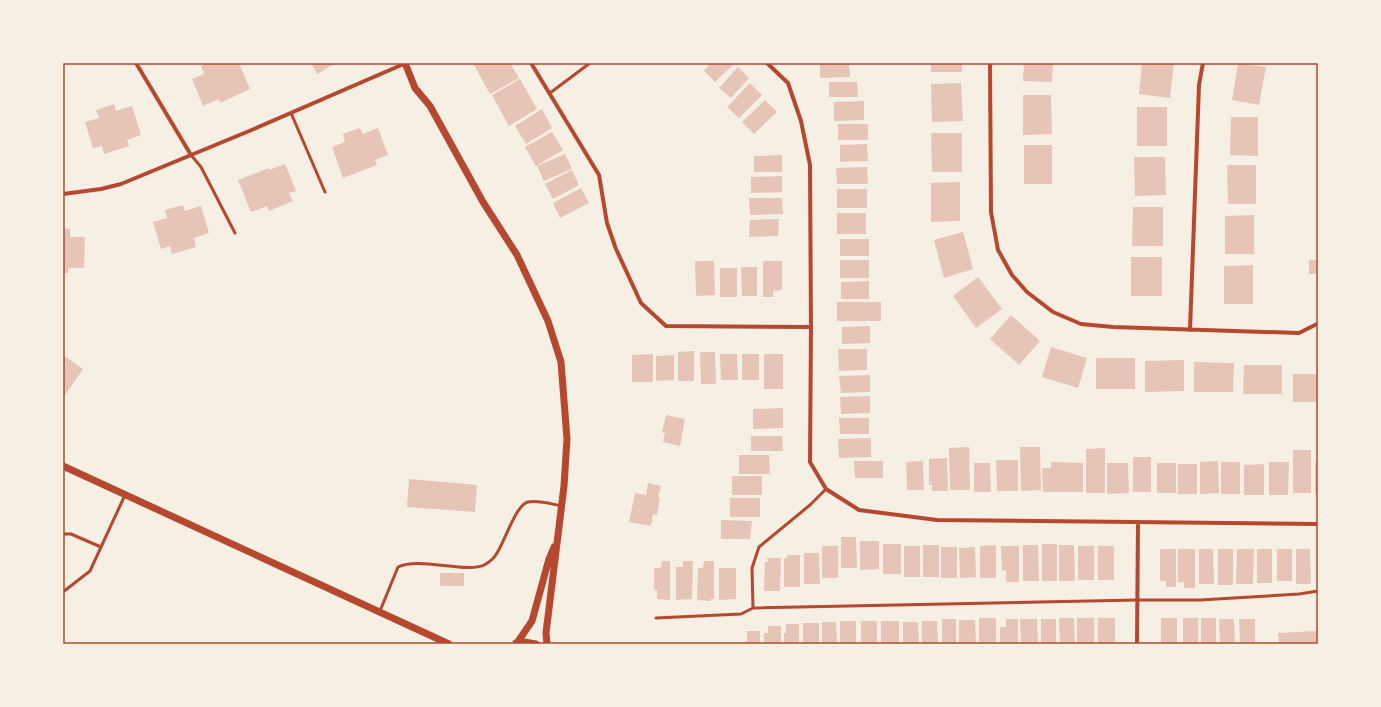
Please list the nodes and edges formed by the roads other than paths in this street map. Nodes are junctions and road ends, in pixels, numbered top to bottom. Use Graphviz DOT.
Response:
graph roads {
  1 [pos="136,63"];
  2 [pos="405,63"];
  3 [pos="532,63"];
  4 [pos="590,63"];
  5 [pos="767,63"];
  6 [pos="990,63"];
  7 [pos="1203,63"];
  8 [pos="550,93"];
  9 [pos="291,113"];
  10 [pos="191,155"];
  11 [pos="325,192"];
  12 [pos="63,194"];
  13 [pos="235,233"];
  14 [pos="1317,324"];
  15 [pos="811,327"];
  16 [pos="1190,330"];
  17 [pos="63,466"];
  18 [pos="826,489"];
  19 [pos="125,494"];
  20 [pos="562,506"];
  21 [pos="1138,522"];
  22 [pos="1318,524"];
  23 [pos="63,534"];
  24 [pos="557,541"];
  25 [pos="101,547"];
  26 [pos="1318,591"];
  27 [pos="63,592"];
  28 [pos="1137,600"];
  29 [pos="753,608"];
  30 [pos="380,612"];
  31 [pos="656,618"];
  32 [pos="449,644"];
  33 [pos="516,644"];
  34 [pos="536,644"];
  35 [pos="547,644"];
  36 [pos="1138,644"];
  1 -- 10 [label="street"];
  2 -- 9 [label="street"];
  2 -- 20 [label="street"];
  3 -- 8 [label="street"];
  4 -- 8 [label="lane"];
  5 -- 15 [label="street"];
  6 -- 16 [label="street"];
  7 -- 16 [label="street"];
  8 -- 15 [label="street"];
  9 -- 10 [label="street"];
  9 -- 11 [label="lane"];
  10 -- 12 [label="street"];
  10 -- 13 [label="lane"];
  14 -- 16 [label="street"];
  15 -- 18 [label="street"];
  17 -- 19 [label="street"];
  18 -- 21 [label="street"];
  18 -- 29 [label="lane"];
  19 -- 25 [label="lane"];
  19 -- 30 [label="street"];
  20 -- 24 [label="street"];
  20 -- 30 [label="lane"];
  21 -- 22 [label="street"];
  21 -- 28 [label="street"];
  23 -- 25 [label="lane"];
  24 -- 33 [label="street"];
  24 -- 35 [label="street"];
  25 -- 27 [label="lane"];
  26 -- 28 [label="lane"];
  28 -- 29 [label="lane"];
  28 -- 36 [label="street"];
  29 -- 31 [label="lane"];
  30 -- 32 [label="street"];
  33 -- 34 [label="street"];
}
